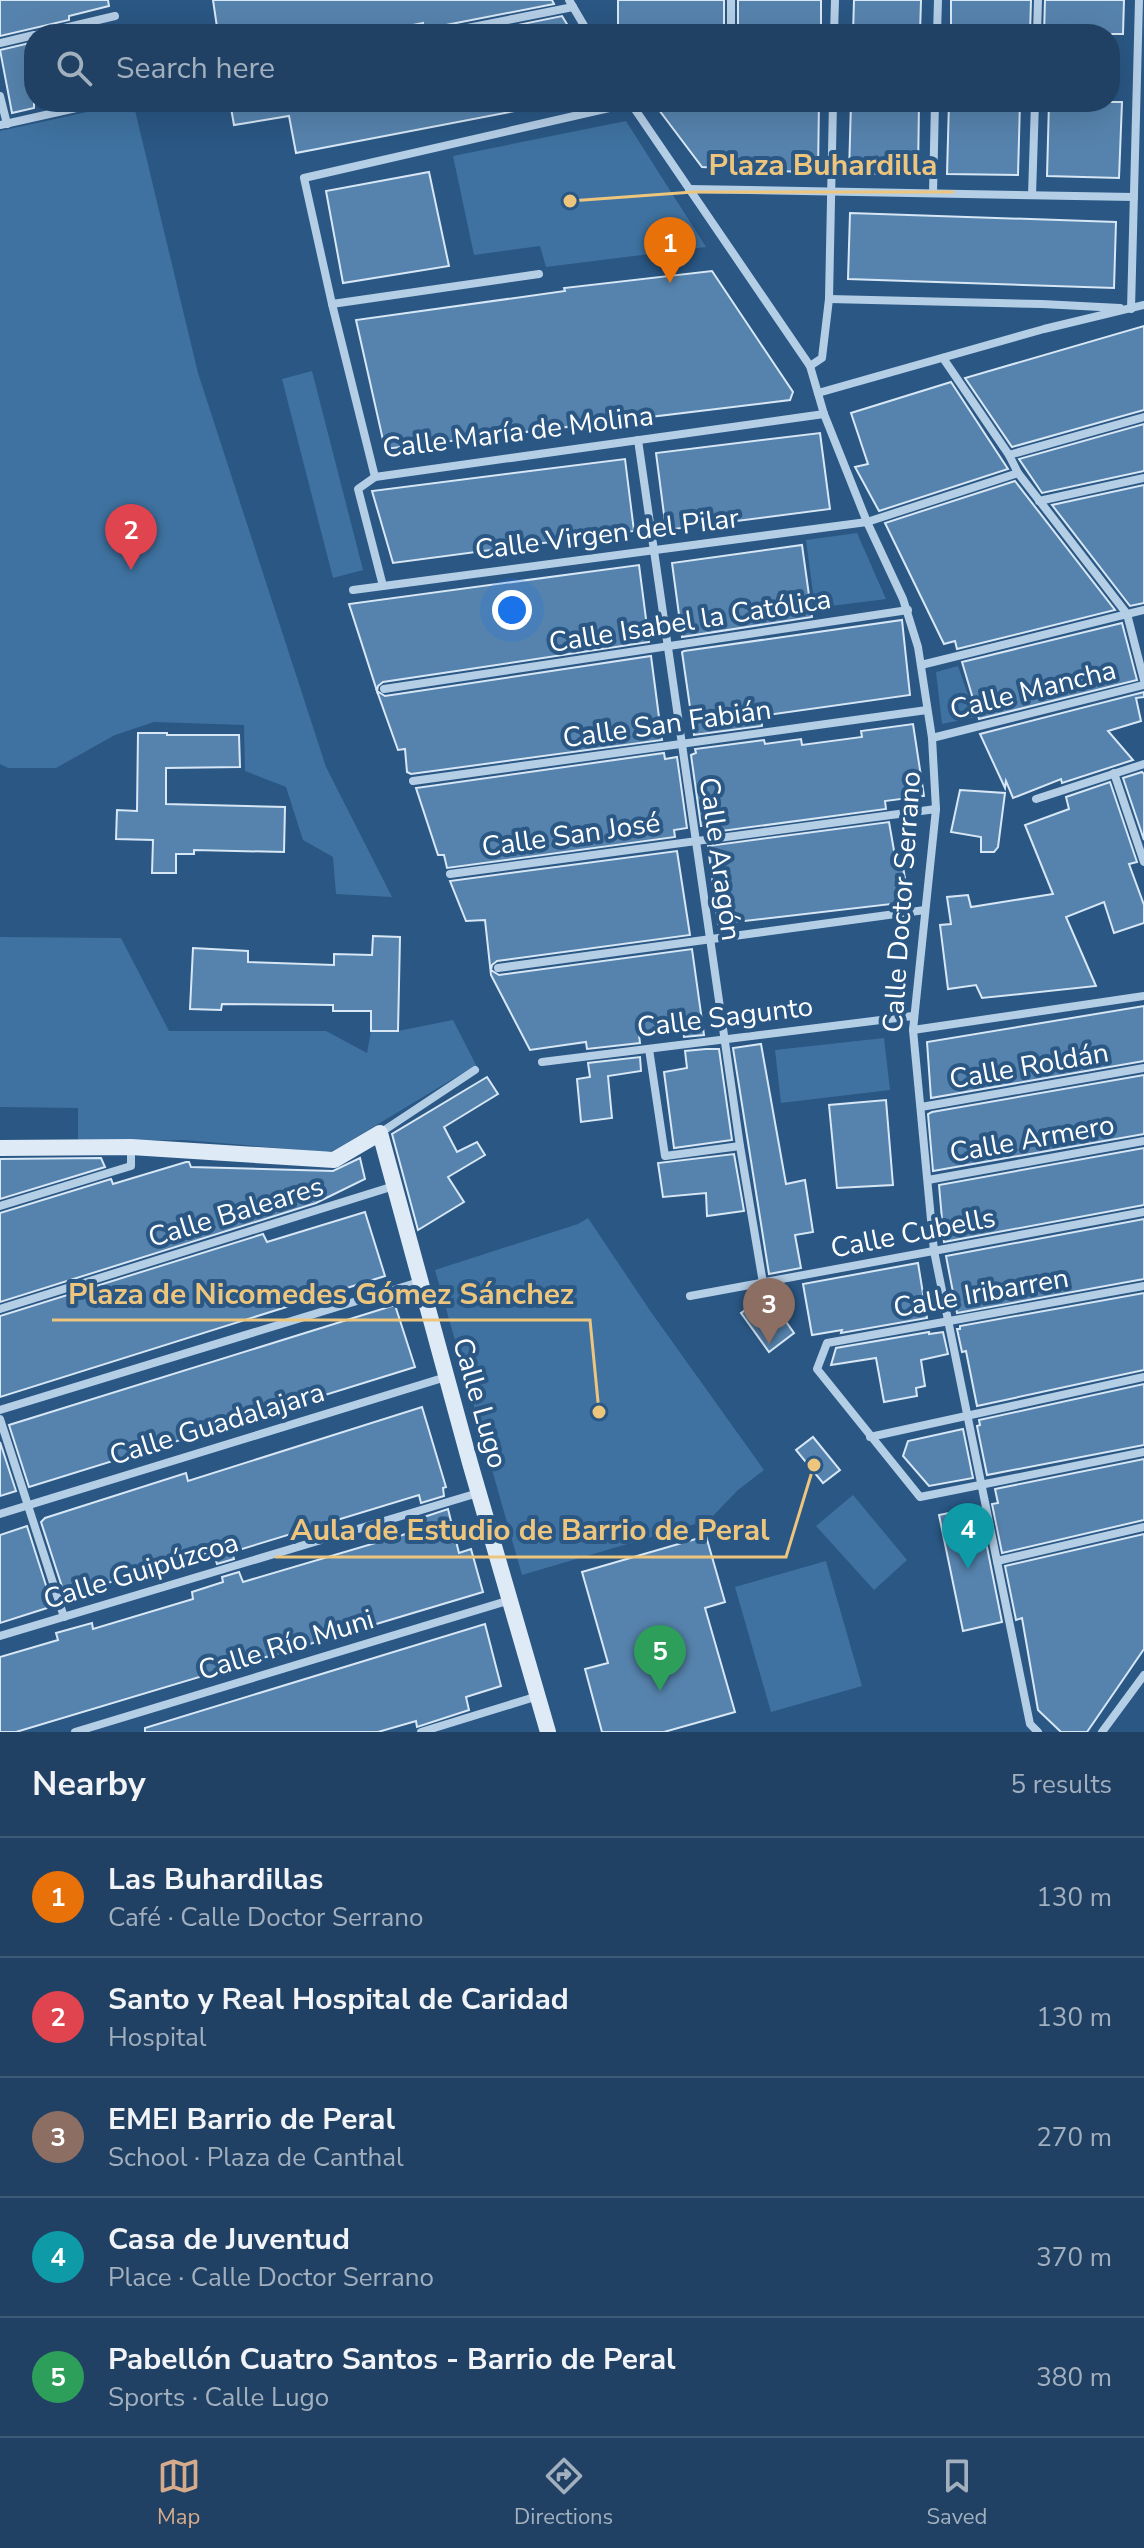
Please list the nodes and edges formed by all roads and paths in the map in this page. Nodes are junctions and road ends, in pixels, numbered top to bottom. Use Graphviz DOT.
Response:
graph roads {
  1 [pos="731,0"];
  2 [pos="835,0"];
  3 [pos="938,0"];
  4 [pos="1038,0"];
  5 [pos="1139,0"];
  6 [pos="571,4"];
  7 [pos="115,16"];
  8 [pos="82,24"];
  9 [pos="482,24"];
  10 [pos="583,24"];
  11 [pos="731,24"];
  12 [pos="834,24"];
  13 [pos="937,24"];
  14 [pos="1037,24"];
  15 [pos="24,38"];
  16 [pos="0,43"];
  17 [pos="0,96"];
  18 [pos="58,112"];
  19 [pos="591,112"];
  20 [pos="636,112"];
  21 [pos="833,112"];
  22 [pos="935,112"];
  23 [pos="1035,112"];
  24 [pos="3,124"];
  25 [pos="689,189"];
  26 [pos="831,192"];
  27 [pos="933,193"];
  28 [pos="1032,195"];
  29 [pos="1134,197"];
  30 [pos="539,274"];
  31 [pos="829,299"];
  32 [pos="332,304"];
  33 [pos="1144,305"];
  34 [pos="1131,309"];
  35 [pos="943,358"];
  36 [pos="810,366"];
  37 [pos="818,393"];
  38 [pos="824,414"];
  39 [pos="1144,417"];
  40 [pos="638,440"];
  41 [pos="1009,455"];
  42 [pos="1018,473"];
  43 [pos="375,477"];
  44 [pos="1144,478"];
  45 [pos="1039,501"];
  46 [pos="867,522"];
  47 [pos="653,550"];
  48 [pos="383,586"];
  49 [pos="353,590"];
  50 [pos="908,610"];
  51 [pos="1144,610"];
  52 [pos="1127,614"];
  53 [pos="667,646"];
  54 [pos="921,665"];
  55 [pos="1144,682"];
  56 [pos="384,689"];
  57 [pos="927,710"];
  58 [pos="932,738"];
  59 [pos="681,744"];
  60 [pos="1144,764"];
  61 [pos="1114,773"];
  62 [pos="413,781"];
  63 [pos="1036,799"];
  64 [pos="936,809"];
  65 [pos="695,841"];
  66 [pos="1144,862"];
  67 [pos="450,874"];
  68 [pos="925,910"];
  69 [pos="710,939"];
  70 [pos="498,968"];
  71 [pos="1144,996"];
  72 [pos="913,1016"];
  73 [pos="913,1030"];
  74 [pos="724,1039"];
  75 [pos="649,1049"];
  76 [pos="542,1062"];
  77 [pos="1144,1068"];
  78 [pos="475,1070"];
  79 [pos="921,1107"];
  80 [pos="380,1133"];
  81 [pos="1144,1141"];
  82 [pos="740,1146"];
  83 [pos="131,1147"];
  84 [pos="0,1148"];
  85 [pos="928,1180"];
  86 [pos="394,1186"];
  87 [pos="0,1206"];
  88 [pos="1144,1212"];
  89 [pos="934,1251"];
  90 [pos="419,1282"];
  91 [pos="763,1283"];
  92 [pos="1144,1286"];
  93 [pos="690,1296"];
  94 [pos="0,1309"];
  95 [pos="949,1321"];
  96 [pos="446,1377"];
  97 [pos="1144,1377"];
  98 [pos="0,1410"];
  99 [pos="966,1416"];
  100 [pos="0,1419"];
  101 [pos="870,1437"];
  102 [pos="1144,1452"];
  103 [pos="982,1486"];
  104 [pos="479,1493"];
  105 [pos="28,1505"];
  106 [pos="0,1514"];
  107 [pos="1144,1527"];
  108 [pos="997,1561"];
  109 [pos="511,1600"];
  110 [pos="64,1617"];
  111 [pos="0,1636"];
  112 [pos="1144,1675"];
  113 [pos="538,1696"];
  114 [pos="75,1732"];
  115 [pos="421,1732"];
  116 [pos="548,1732"];
  117 [pos="1038,1732"];
  118 [pos="1102,1732"];
  1 -- 11 [label="street"];
  2 -- 12 [label="street"];
  3 -- 13 [label="street"];
  4 -- 14 [label="street"];
  5 -- 29 [label="street"];
  6 -- 9 [label="street"];
  6 -- 10 [label="street"];
  7 -- 8 [label="street"];
  15 -- 16 [label="street"];
  17 -- 24 [label="street"];
  18 -- 24 [label="street"];
  19 -- 32 [label="street, Calle María de Molina"];
  20 -- 25 [label="street, Calle Doctor Serrano"];
  21 -- 26 [label="street"];
  22 -- 27 [label="street"];
  23 -- 28 [label="street"];
  25 -- 26 [label="street"];
  25 -- 36 [label="street, Calle Doctor Serrano"];
  26 -- 27 [label="street"];
  26 -- 31 [label="street"];
  27 -- 28 [label="street"];
  28 -- 29 [label="street"];
  29 -- 34 [label="street"];
  30 -- 32 [label="street"];
  31 -- 34 [label="street"];
  31 -- 36 [label="street"];
  32 -- 43 [label="street, Calle María de Molina"];
  33 -- 34 [label="street"];
  34 -- 35 [label="street"];
  35 -- 37 [label="street"];
  35 -- 41 [label="street"];
  36 -- 37 [label="street, Calle Doctor Serrano"];
  37 -- 38 [label="street, Calle Doctor Serrano"];
  38 -- 40 [label="street, Calle María de Molina"];
  38 -- 46 [label="street, Calle Doctor Serrano"];
  39 -- 41 [label="street"];
  40 -- 43 [label="street, Calle María de Molina"];
  40 -- 47 [label="street, Calle Aragón"];
  41 -- 42 [label="street"];
  42 -- 45 [label="street"];
  42 -- 46 [label="street, Calle Virgen del Pilar"];
  43 -- 48 [label="street"];
  44 -- 45 [label="street"];
  45 -- 52 [label="street"];
  46 -- 47 [label="street, Calle Virgen del Pilar"];
  46 -- 50 [label="street, Calle Doctor Serrano"];
  47 -- 48 [label="street, Calle Virgen del Pilar"];
  47 -- 53 [label="street, Calle Aragón"];
  48 -- 49 [label="street, Calle Virgen del Pilar"];
  50 -- 53 [label="street, Calle Isabel la Católica"];
  50 -- 54 [label="street, Calle Doctor Serrano"];
  51 -- 52 [label="street"];
  52 -- 54 [label="street"];
  52 -- 55 [label="street"];
  53 -- 56 [label="street, Calle Isabel la Católica"];
  53 -- 59 [label="street, Calle Aragón"];
  54 -- 57 [label="street, Calle Doctor Serrano"];
  55 -- 58 [label="street, Calle Mancha"];
  57 -- 58 [label="street, Calle Doctor Serrano"];
  57 -- 59 [label="street, Calle San Fabián"];
  58 -- 64 [label="street, Calle Doctor Serrano"];
  59 -- 62 [label="street, Calle San Fabián"];
  59 -- 65 [label="street, Calle Aragón"];
  60 -- 61 [label="street"];
  61 -- 63 [label="street"];
  61 -- 66 [label="street"];
  64 -- 65 [label="street, Calle San José"];
  64 -- 68 [label="street, Calle Doctor Serrano"];
  65 -- 67 [label="street, Calle San José"];
  65 -- 69 [label="street, Calle Aragón"];
  68 -- 69 [label="street"];
  68 -- 72 [label="street, Calle Doctor Serrano"];
  69 -- 70 [label="street"];
  69 -- 74 [label="street, Calle Aragón"];
  71 -- 73 [label="street"];
  72 -- 73 [label="street, Calle Doctor Serrano"];
  72 -- 74 [label="street, Calle Sagunto"];
  73 -- 79 [label="street, Calle Doctor Serrano"];
  74 -- 75 [label="street, Calle Sagunto"];
  74 -- 82 [label="street, Calle Aragón"];
  75 -- 76 [label="street, Calle Sagunto"];
  75 -- 82 [label="street"];
  77 -- 79 [label="street, Calle Roldán"];
  78 -- 80 [label="street"];
  79 -- 85 [label="street, Calle Doctor Serrano"];
  80 -- 83 [label="street"];
  80 -- 86 [label="street, Calle Lugo"];
  81 -- 85 [label="street, Calle Armero"];
  82 -- 91 [label="street, Calle Aragón"];
  83 -- 84 [label="street"];
  83 -- 87 [label="street"];
  85 -- 89 [label="street, Calle Doctor Serrano"];
  86 -- 90 [label="street, Calle Lugo"];
  86 -- 94 [label="street, Calle Baleares"];
  88 -- 89 [label="street, Calle Cubells"];
  89 -- 91 [label="street, Calle Cubells"];
  89 -- 95 [label="street, Calle Doctor Serrano"];
  90 -- 96 [label="street, Calle Lugo"];
  90 -- 98 [label="street"];
  91 -- 93 [label="street, Calle Cubells"];
  92 -- 95 [label="street, Calle Iribarren"];
  95 -- 99 [label="street, Calle Doctor Serrano"];
  95 -- 101 [label="street, Calle Iribarren"];
  96 -- 104 [label="street, Calle Lugo"];
  96 -- 105 [label="street, Calle Guadalajara"];
  97 -- 99 [label="street"];
  99 -- 101 [label="street"];
  99 -- 103 [label="street, Calle Doctor Serrano"];
  100 -- 105 [label="street"];
  101 -- 103 [label="street"];
  102 -- 103 [label="street"];
  103 -- 108 [label="street, Calle Doctor Serrano"];
  104 -- 109 [label="street, Calle Lugo"];
  104 -- 110 [label="street, Calle Guipúzcoa"];
  105 -- 106 [label="street, Calle Guadalajara"];
  105 -- 110 [label="street"];
  107 -- 108 [label="street"];
  108 -- 117 [label="street, Calle Doctor Serrano"];
  109 -- 113 [label="street, Calle Lugo"];
  109 -- 114 [label="street, Calle Río Muni"];
  110 -- 111 [label="street, Calle Guipúzcoa"];
  112 -- 118 [label="street"];
  113 -- 115 [label="street"];
  113 -- 116 [label="street, Calle Lugo"];
}
